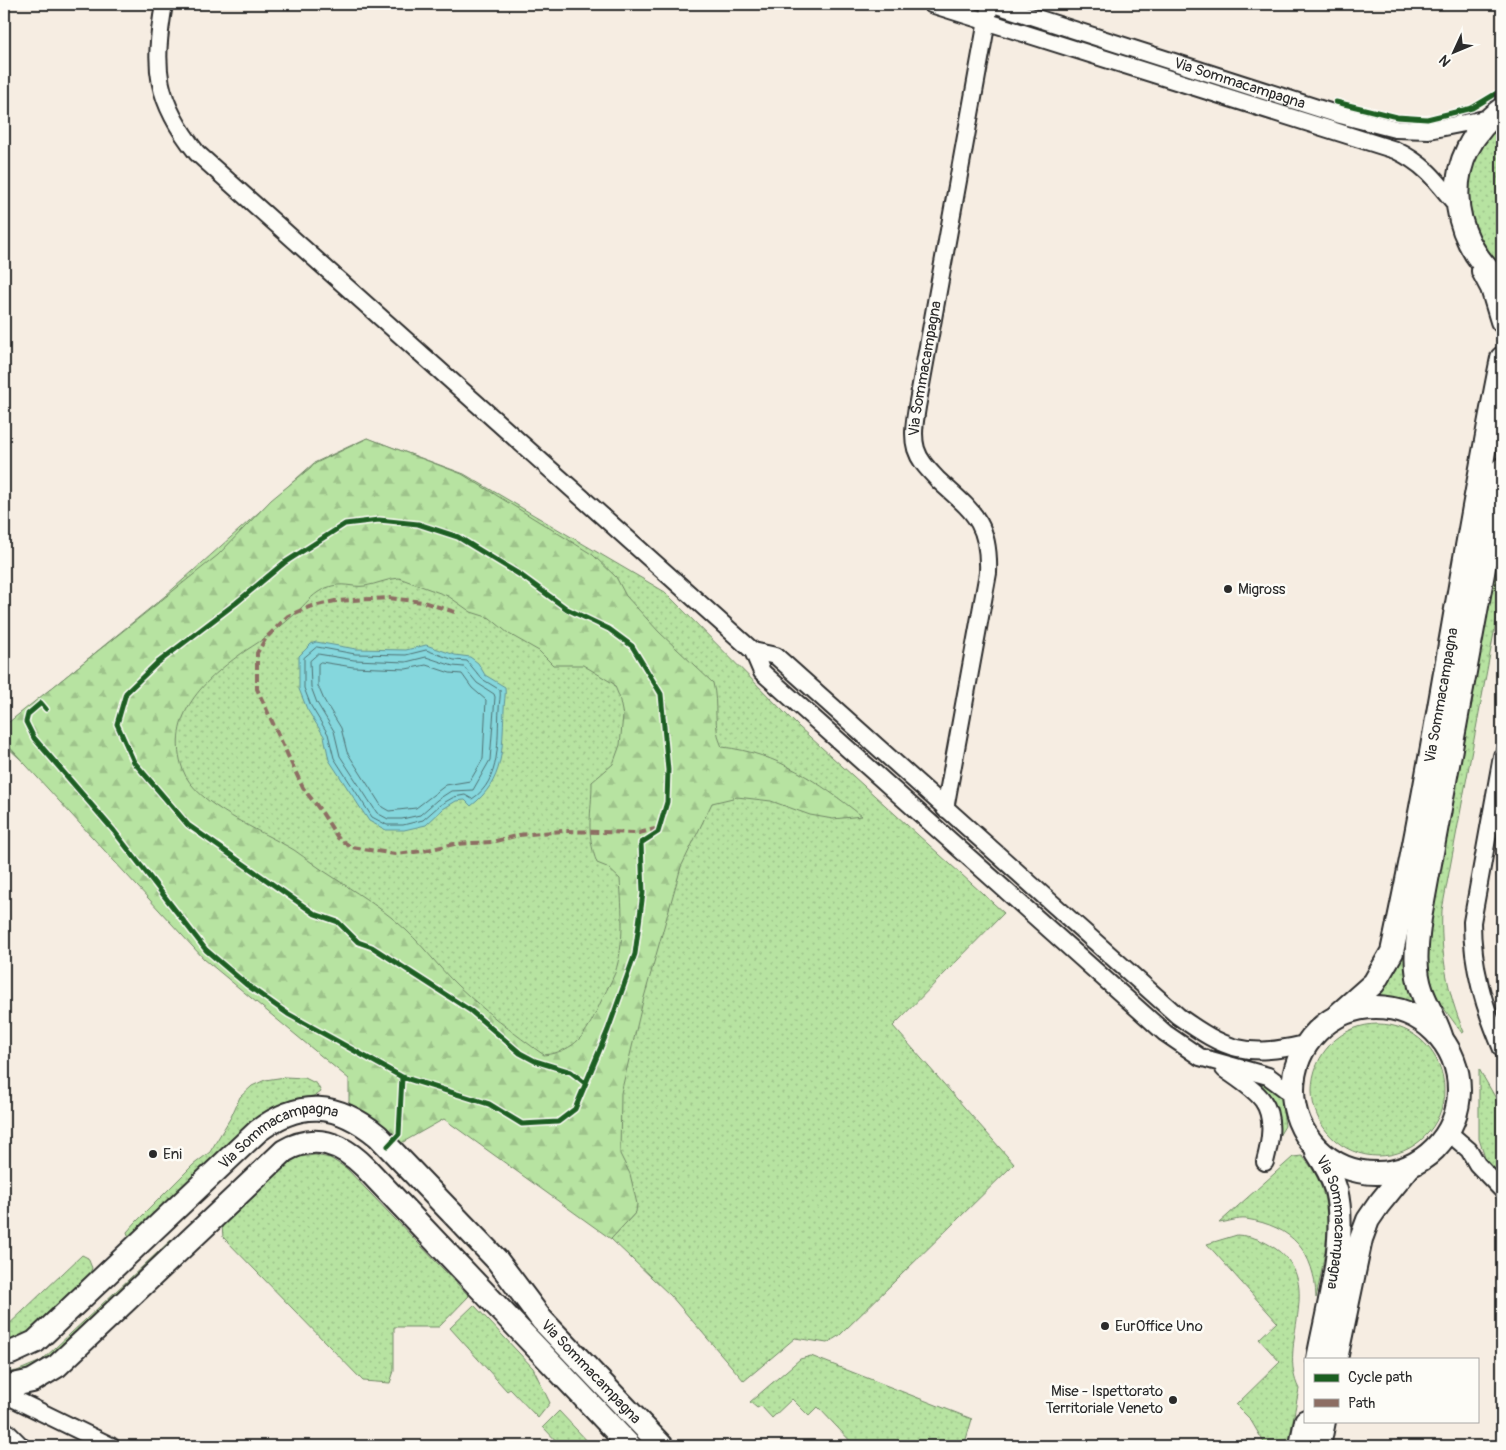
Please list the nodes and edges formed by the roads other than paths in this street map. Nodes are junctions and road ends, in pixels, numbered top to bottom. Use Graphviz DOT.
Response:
graph roads {
  1 [pos="164,4"];
  2 [pos="931,4"];
  3 [pos="992,4"];
  4 [pos="986,21"];
  5 [pos="1496,113"];
  6 [pos="1457,206"];
  7 [pos="1472,251"];
  8 [pos="1502,283"];
  9 [pos="1502,321"];
  10 [pos="1502,358"];
  11 [pos="1502,468"];
  12 [pos="754,651"];
  13 [pos="1502,756"];
  14 [pos="945,809"];
  15 [pos="1339,1014"];
  16 [pos="1442,1039"];
  17 [pos="1305,1044"];
  18 [pos="1502,1048"];
  19 [pos="1214,1062"];
  20 [pos="1292,1094"];
  21 [pos="1448,1132"];
  22 [pos="1314,1146"];
  23 [pos="1265,1162"];
  24 [pos="1409,1167"];
  25 [pos="1502,1190"];
  26 [pos="199,1231"];
  27 [pos="82,1298"];
  28 [pos="4,1354"];
  29 [pos="1318,1358"];
  30 [pos="1336,1358"];
  31 [pos="4,1386"];
  32 [pos="4,1394"];
  33 [pos="1306,1422"];
  34 [pos="1324,1422"];
  35 [pos="4,1429"];
  36 [pos="21,1446"];
  37 [pos="111,1446"];
  38 [pos="630,1446"];
  39 [pos="662,1446"];
  40 [pos="1301,1446"];
  41 [pos="1319,1446"];
  1 -- 12 [label="street"];
  2 -- 4 [label="street, Via Sommacampagna"];
  3 -- 4 [label="street, Via Sommacampagna"];
  3 -- 5 [label="street, Via Sommacampagna"];
  4 -- 6 [label="street, Via Sommacampagna"];
  4 -- 14 [label="street, Via Sommacampagna"];
  5 -- 6 [label="street, Via Sommacampagna"];
  6 -- 7 [label="street, Via Sommacampagna"];
  7 -- 8 [label="street, Via Sommacampagna"];
  7 -- 9 [label="street, Via Sommacampagna"];
  10 -- 15 [label="street, Via Sommacampagna"];
  11 -- 16 [label="street, Via Sommacampagna"];
  12 -- 14 [label="street"];
  12 -- 19 [label="street"];
  13 -- 18 [label="street"];
  14 -- 17 [label="street"];
  15 -- 16 [label="street, Via Sommacampagna"];
  15 -- 17 [label="street, Via Sommacampagna"];
  16 -- 21 [label="street, Via Sommacampagna"];
  17 -- 20 [label="street, Via Sommacampagna"];
  19 -- 20 [label="street"];
  19 -- 23 [label="street"];
  20 -- 22 [label="street, Via Sommacampagna"];
  21 -- 24 [label="street, Via Sommacampagna"];
  21 -- 25 [label="street"];
  22 -- 24 [label="street, Via Sommacampagna"];
  22 -- 29 [label="street, Via Sommacampagna"];
  24 -- 30 [label="street, Via Sommacampagna"];
  26 -- 27 [label="street"];
  26 -- 31 [label="street, Via Sommacampagna"];
  26 -- 38 [label="street, Via Sommacampagna"];
  27 -- 28 [label="street, Via Sommacampagna"];
  27 -- 39 [label="street, Via Sommacampagna"];
  32 -- 37 [label="street"];
  33 -- 40 [label="street"];
  34 -- 41 [label="street"];
  35 -- 36 [label="street"];
}
